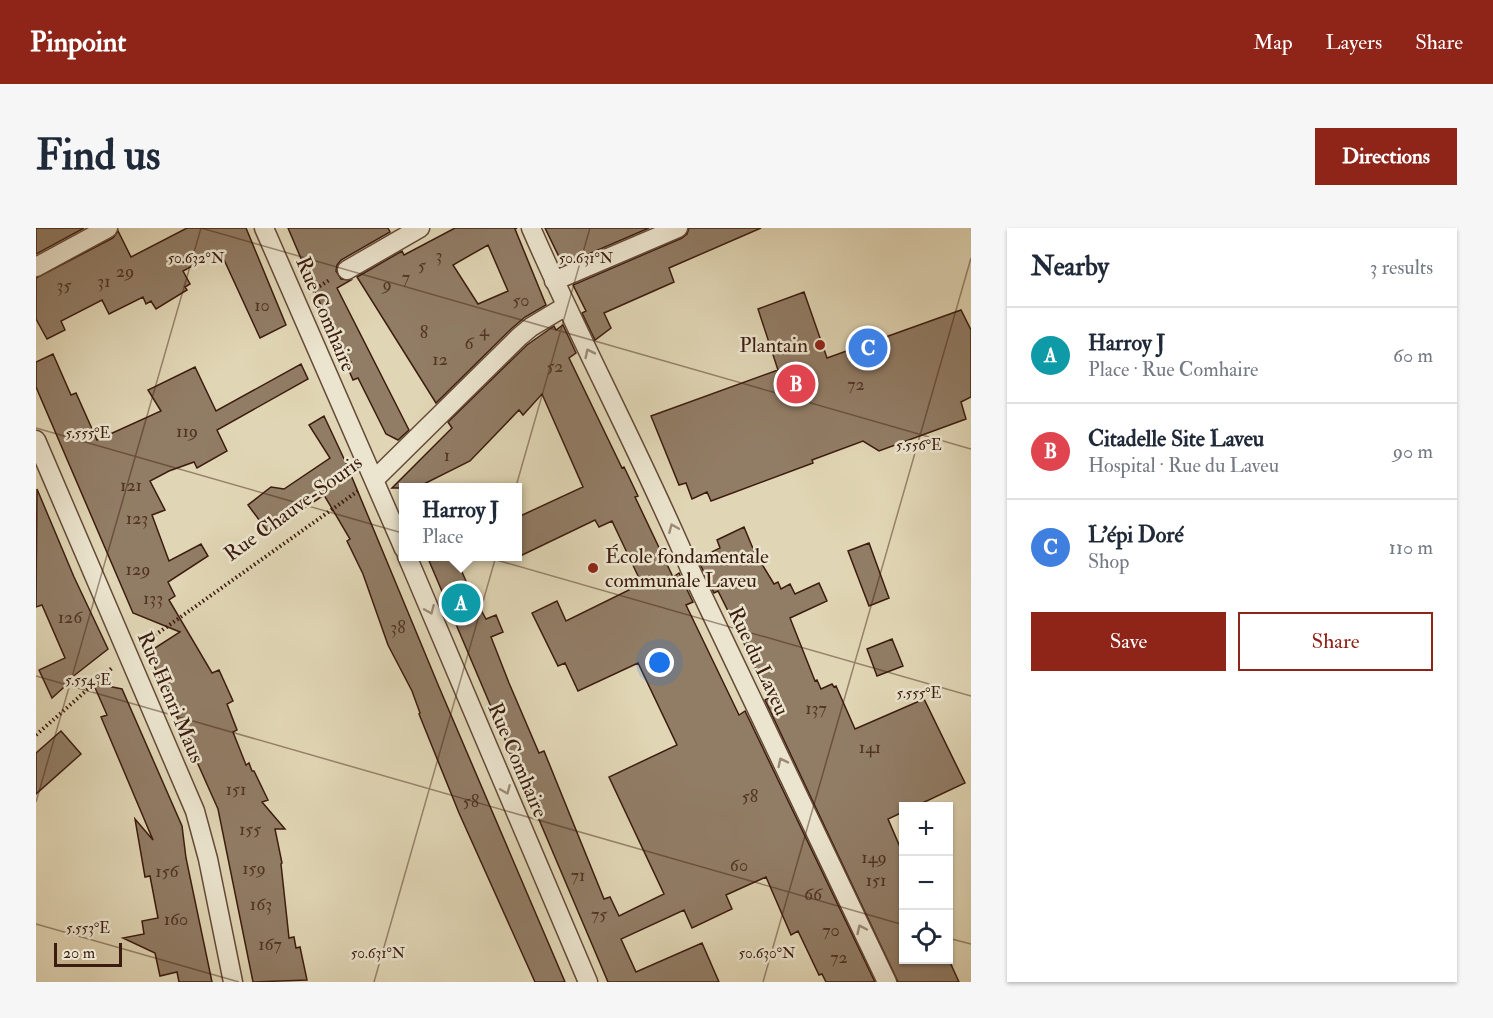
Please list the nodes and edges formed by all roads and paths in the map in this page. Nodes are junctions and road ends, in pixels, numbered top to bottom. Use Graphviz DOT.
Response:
graph roads {
  1 [pos="108,228"];
  2 [pos="264,228"];
  3 [pos="420,228"];
  4 [pos="531,228"];
  5 [pos="678,228"];
  6 [pos="36,267"];
  7 [pos="347,270"];
  8 [pos="554,281"];
  9 [pos="296,300"];
  10 [pos="566,306"];
  11 [pos="36,440"];
  12 [pos="375,480"];
  13 [pos="399,537"];
  14 [pos="409,561"];
  15 [pos="128,654"];
  16 [pos="36,735"];
  17 [pos="233,982"];
  18 [pos="588,982"];
  19 [pos="886,982"];
  1 -- 6 [label="street"];
  2 -- 9 [label="street, Rue Comhaire"];
  3 -- 7 [label="street"];
  4 -- 8 [label="street, Rue du Laveu"];
  5 -- 8 [label="street"];
  7 -- 9 [label="path"];
  8 -- 10 [label="street, Rue du Laveu"];
  9 -- 12 [label="street, Rue Comhaire"];
  10 -- 12 [label="street, Rue Chauve-Souris"];
  19 -- 10 [label="street, Rue du Laveu, one-way"];
  11 -- 15 [label="street, Rue Henri Maus"];
  12 -- 13 [label="street, Rue Comhaire"];
  12 -- 15 [label="path, Rue Chauve-Souris"];
  14 -- 18 [label="street, Rue Comhaire, one-way"];
  15 -- 16 [label="path, Rue Chauve-Souris"];
  15 -- 17 [label="street, Rue Henri Maus"];
}
